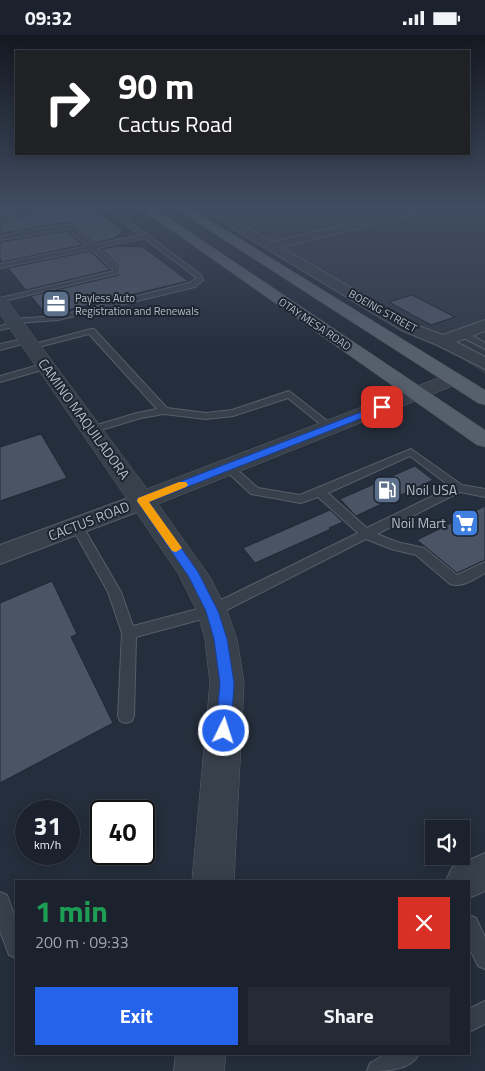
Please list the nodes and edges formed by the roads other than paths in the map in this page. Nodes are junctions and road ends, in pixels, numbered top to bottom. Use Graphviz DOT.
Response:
graph roads {
  1 [pos="49,256"];
  2 [pos="103,256"];
  3 [pos="172,256"];
  4 [pos="217,256"];
  5 [pos="258,256"];
  6 [pos="287,256"];
  7 [pos="0,267"];
  8 [pos="4,312"];
  9 [pos="485,325"];
  10 [pos="463,334"];
  11 [pos="443,341"];
  12 [pos="29,343"];
  13 [pos="485,346"];
  14 [pos="0,347"];
  15 [pos="485,366"];
  16 [pos="46,367"];
  17 [pos="0,379"];
  18 [pos="454,379"];
  19 [pos="417,393"];
  20 [pos="485,399"];
  21 [pos="164,411"];
  22 [pos="330,427"];
  23 [pos="91,430"];
  24 [pos="485,440"];
  25 [pos="228,467"];
  26 [pos="459,488"];
  27 [pos="320,492"];
  28 [pos="485,493"];
  29 [pos="142,501"];
  30 [pos="77,526"];
  31 [pos="367,535"];
  32 [pos="0,555"];
  33 [pos="485,567"];
  34 [pos="212,611"];
  35 [pos="128,633"];
  36 [pos="126,716"];
  37 [pos="485,872"];
  38 [pos="213,880"];
  39 [pos="467,880"];
  40 [pos="0,902"];
  41 [pos="470,927"];
  42 [pos="15,945"];
  43 [pos="485,959"];
  44 [pos="485,1012"];
  45 [pos="470,1020"];
  46 [pos="201,1055"];
  47 [pos="406,1055"];
  48 [pos="199,1071"];
  49 [pos="378,1071"];
  1 -- 7 [label="lane"];
  2 -- 8 [label="lane"];
  3 -- 8 [label="lane"];
  4 -- 19 [label="main road, OTAY MESA ROAD"];
  5 -- 18 [label="main road, OTAY MESA ROAD"];
  6 -- 11 [label="street, BOEING STREET"];
  8 -- 12 [label="street, CAMINO MAQUILADORA"];
  9 -- 10 [label="street"];
  10 -- 11 [label="street"];
  10 -- 13 [label="lane"];
  11 -- 15 [label="street, BOEING STREET"];
  12 -- 14 [label="lane"];
  12 -- 16 [label="street, CAMINO MAQUILADORA"];
  12 -- 21 [label="lane"];
  15 -- 18 [label="street, CACTUS ROAD"];
  16 -- 17 [label="lane"];
  16 -- 23 [label="street, CAMINO MAQUILADORA"];
  18 -- 19 [label="street, CACTUS ROAD"];
  18 -- 20 [label="main road, OTAY MESA ROAD"];
  19 -- 22 [label="street, CACTUS ROAD"];
  19 -- 24 [label="main road, OTAY MESA ROAD"];
  21 -- 22 [label="lane"];
  21 -- 23 [label="lane"];
  22 -- 25 [label="street, CACTUS ROAD"];
  23 -- 29 [label="street, CAMINO MAQUILADORA"];
  25 -- 27 [label="lane"];
  25 -- 29 [label="street, CACTUS ROAD"];
  26 -- 27 [label="lane"];
  26 -- 28 [label="lane"];
  26 -- 31 [label="lane"];
  27 -- 31 [label="lane"];
  29 -- 30 [label="street, CACTUS ROAD"];
  29 -- 34 [label="street, CAMINO MAQUILADORA"];
  30 -- 32 [label="street, CACTUS ROAD"];
  30 -- 35 [label="lane"];
  31 -- 33 [label="lane"];
  31 -- 34 [label="lane"];
  34 -- 35 [label="lane"];
  34 -- 38 [label="street, CAMINO MAQUILADORA"];
  35 -- 36 [label="lane"];
  37 -- 39 [label="street"];
  40 -- 42 [label="lane"];
  41 -- 43 [label="lane"];
  44 -- 45 [label="lane"];
  46 -- 48 [label="street"];
  47 -- 49 [label="lane"];
}
